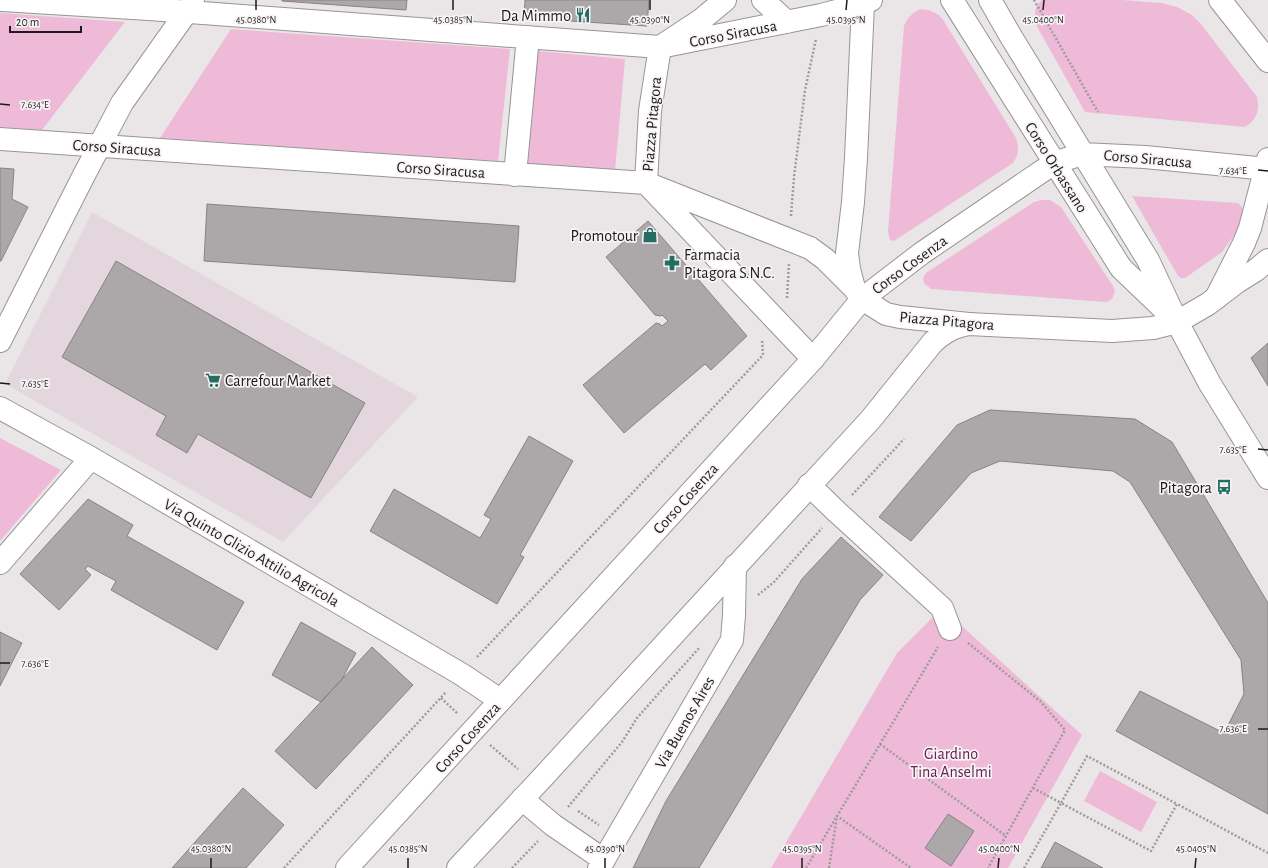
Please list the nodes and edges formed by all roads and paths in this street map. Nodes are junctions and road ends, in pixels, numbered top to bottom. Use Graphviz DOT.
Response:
graph roads {
  1 [pos="2,0"];
  2 [pos="725,0"];
  3 [pos="763,0"];
  4 [pos="952,0"];
  5 [pos="990,0"];
  6 [pos="1034,0"];
  7 [pos="1220,0"];
  8 [pos="865,1"];
  9 [pos="190,6"];
  10 [pos="821,15"];
  11 [pos="787,22"];
  12 [pos="528,37"];
  13 [pos="660,47"];
  14 [pos="1266,54"];
  15 [pos="1098,112"];
  16 [pos="0,139"];
  17 [pos="99,146"];
  18 [pos="1082,154"];
  19 [pos="1054,163"];
  20 [pos="1267,166"];
  21 [pos="515,175"];
  22 [pos="646,183"];
  23 [pos="790,240"];
  24 [pos="1264,266"];
  25 [pos="858,293"];
  26 [pos="1216,298"];
  27 [pos="777,321"];
  28 [pos="1177,322"];
  29 [pos="970,324"];
  30 [pos="0,341"];
  31 [pos="813,359"];
  32 [pos="0,408"];
  33 [pos="91,458"];
  34 [pos="1268,478"];
  35 [pos="809,485"];
  36 [pos="0,563"];
  37 [pos="735,566"];
  38 [pos="950,629"];
  39 [pos="461,674"];
  40 [pos="500,700"];
  41 [pos="474,730"];
  42 [pos="880,744"];
  43 [pos="1033,788"];
  44 [pos="529,792"];
  45 [pos="1060,803"];
  46 [pos="1177,804"];
  47 [pos="569,806"];
  48 [pos="836,816"];
  49 [pos="1006,836"];
  50 [pos="1268,853"];
  51 [pos="602,864"];
  52 [pos="284,868"];
  53 [pos="347,868"];
  54 [pos="458,868"];
  55 [pos="806,868"];
  56 [pos="830,868"];
  57 [pos="911,868"];
  58 [pos="988,868"];
  59 [pos="1024,868"];
  1 -- 9 [label="street, Corso Siracusa"];
  2 -- 13 [label="street"];
  3 -- 11 [label="street"];
  4 -- 19 [label="street, Corso Orbassano"];
  5 -- 18 [label="street, Corso Orbassano"];
  6 -- 15 [label="path"];
  7 -- 14 [label="street"];
  8 -- 10 [label="street, Corso Siracusa"];
  8 -- 25 [label="street"];
  9 -- 12 [label="street, Corso Siracusa"];
  9 -- 17 [label="street"];
  10 -- 11 [label="street, Corso Siracusa"];
  10 -- 23 [label="path"];
  11 -- 13 [label="street, Corso Siracusa"];
  12 -- 13 [label="street, Corso Siracusa"];
  12 -- 21 [label="street"];
  13 -- 22 [label="street, Piazza Pitagora"];
  16 -- 17 [label="street, Corso Siracusa"];
  17 -- 21 [label="street, Corso Siracusa"];
  17 -- 30 [label="street"];
  18 -- 19 [label="street, Corso Siracusa"];
  18 -- 20 [label="street, Corso Siracusa"];
  18 -- 28 [label="street, Corso Orbassano"];
  19 -- 25 [label="street, Corso Cosenza"];
  19 -- 28 [label="street, Corso Orbassano"];
  20 -- 26 [label="street, Piazza Pitagora"];
  21 -- 22 [label="street, Corso Siracusa"];
  22 -- 23 [label="street, Corso Siracusa"];
  22 -- 27 [label="street, Piazza Pitagora"];
  23 -- 25 [label="street, Corso Siracusa"];
  23 -- 27 [label="path"];
  24 -- 26 [label="street, Piazza Pitagora"];
  25 -- 29 [label="street, Piazza Pitagora"];
  25 -- 31 [label="street, Corso Cosenza"];
  26 -- 28 [label="street, Piazza Pitagora"];
  27 -- 31 [label="street, Piazza Pitagora"];
  27 -- 39 [label="path"];
  28 -- 29 [label="street, Piazza Pitagora"];
  28 -- 34 [label="street, Corso Orbassano"];
  29 -- 35 [label="street"];
  31 -- 40 [label="street, Corso Cosenza"];
  32 -- 33 [label="street, Via Quinto Glizio Attilio Agricola"];
  33 -- 36 [label="street"];
  33 -- 39 [label="street, Via Quinto Glizio Attilio Agricola"];
  35 -- 37 [label="street"];
  35 -- 38 [label="street"];
  37 -- 44 [label="street"];
  37 -- 51 [label="street, Via Buenos Aires"];
  38 -- 42 [label="path"];
  38 -- 43 [label="path"];
  39 -- 40 [label="street, Via Quinto Glizio Attilio Agricola"];
  40 -- 41 [label="street, Corso Cosenza"];
  41 -- 44 [label="path"];
  41 -- 52 [label="path"];
  41 -- 53 [label="street, Corso Cosenza"];
  42 -- 48 [label="path"];
  42 -- 49 [label="path"];
  43 -- 45 [label="path"];
  43 -- 49 [label="path"];
  44 -- 47 [label="path"];
  44 -- 51 [label="street"];
  44 -- 54 [label="street"];
  45 -- 46 [label="path"];
  45 -- 46 [label="path"];
  45 -- 59 [label="path"];
  46 -- 50 [label="path"];
  48 -- 55 [label="path"];
  48 -- 56 [label="path"];
  48 -- 57 [label="path"];
  49 -- 58 [label="path"];
}
